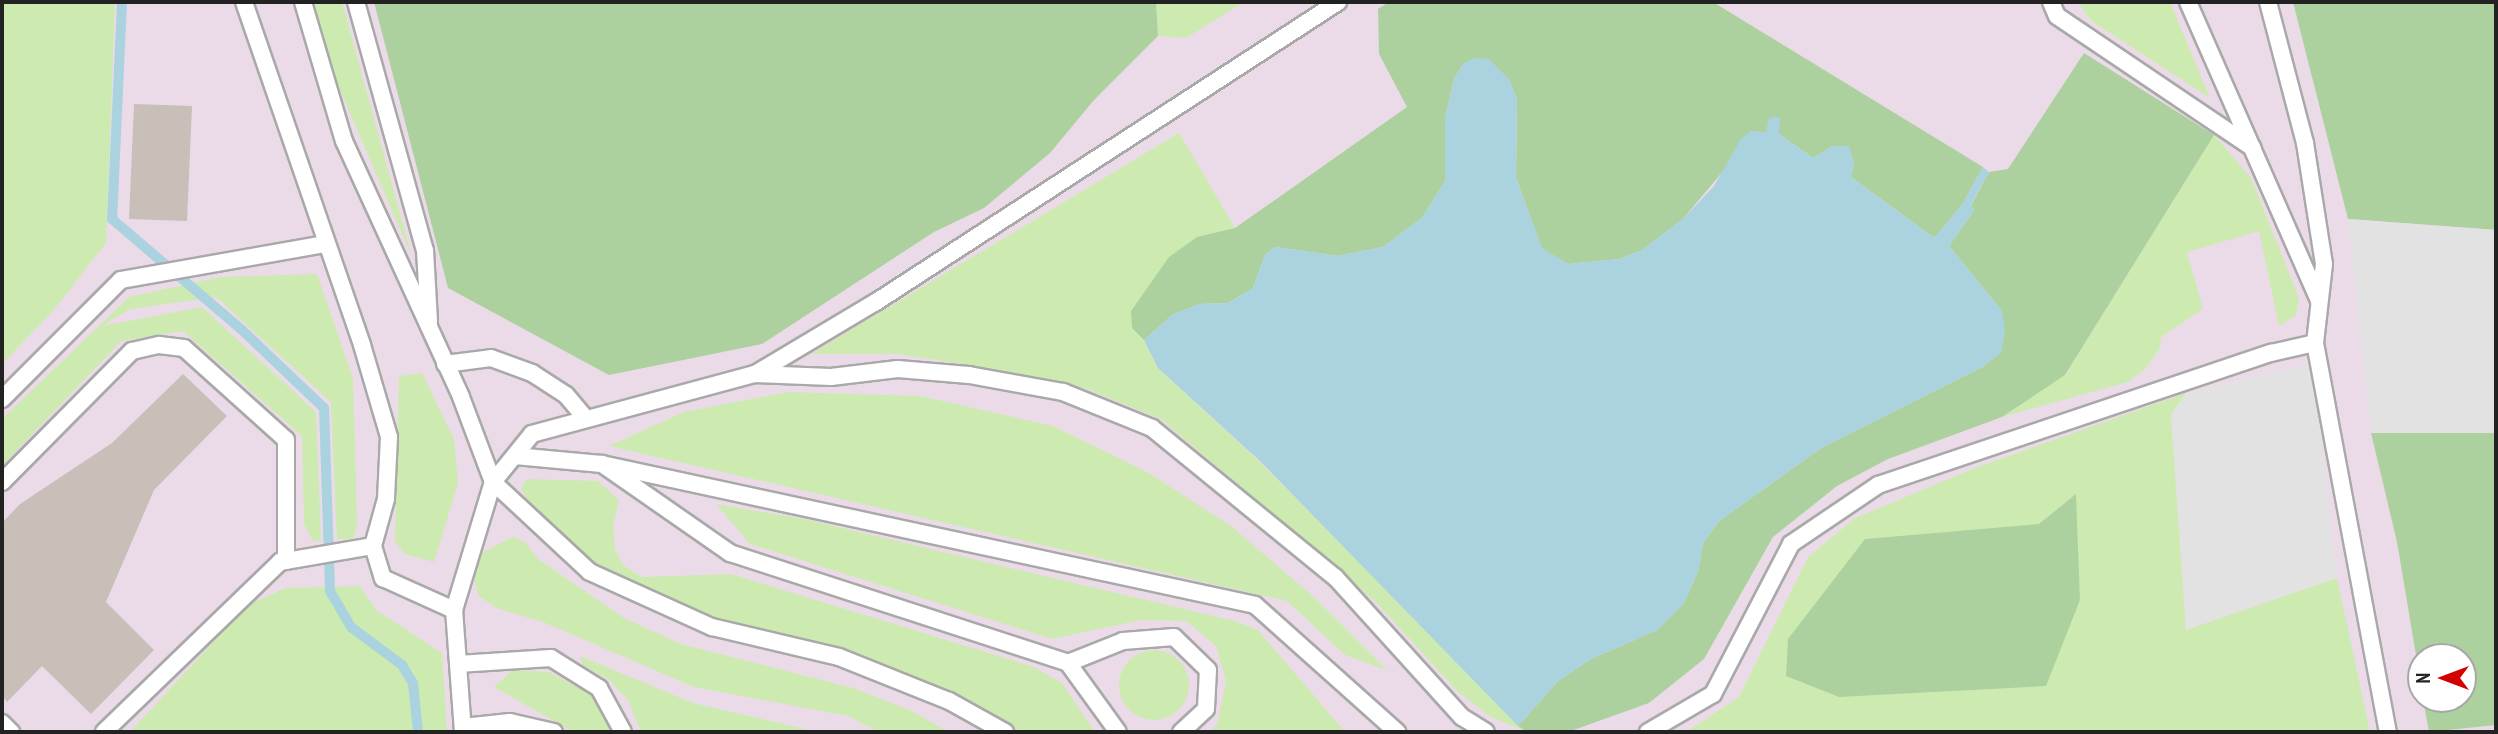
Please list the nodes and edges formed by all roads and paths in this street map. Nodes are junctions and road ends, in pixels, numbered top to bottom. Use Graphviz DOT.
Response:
graph roads {
  1 [pos="244,2"];
  2 [pos="303,2"];
  3 [pos="356,2"];
  4 [pos="1338,2"];
  5 [pos="2051,2"];
  6 [pos="2188,2"];
  7 [pos="2267,2"];
  8 [pos="2253,148"];
  9 [pos="325,244"];
  10 [pos="2320,303"];
  11 [pos="429,330"];
  12 [pos="2315,343"];
  13 [pos="445,364"];
  14 [pos="755,374"];
  15 [pos="2,399"];
  16 [pos="584,418"];
  17 [pos="515,456"];
  18 [pos="602,464"];
  19 [pos="2,482"];
  20 [pos="493,482"];
  21 [pos="373,546"];
  22 [pos="286,561"];
  23 [pos="454,610"];
  24 [pos="1068,663"];
  25 [pos="458,664"];
  26 [pos="2,723"];
  27 [pos="463,730"];
  28 [pos="11,732"];
  29 [pos="104,732"];
  30 [pos="554,732"];
  31 [pos="623,732"];
  32 [pos="1005,732"];
  33 [pos="1118,732"];
  34 [pos="1181,732"];
  35 [pos="1398,732"];
  36 [pos="1486,732"];
  37 [pos="1648,732"];
  38 [pos="2388,732"];
  1 -- 9 [label="lane"];
  2 -- 11 [label="lane"];
  3 -- 11 [label="lane"];
  4 -- 14 [label="lane"];
  5 -- 8 [label="lane"];
  6 -- 8 [label="lane"];
  7 -- 10 [label="lane"];
  8 -- 10 [label="lane"];
  9 -- 15 [label="lane"];
  9 -- 21 [label="lane"];
  10 -- 12 [label="lane"];
  11 -- 13 [label="lane"];
  12 -- 37 [label="lane"];
  12 -- 38 [label="lane"];
  13 -- 16 [label="lane"];
  13 -- 20 [label="lane"];
  14 -- 16 [label="lane"];
  14 -- 36 [label="lane"];
  16 -- 17 [label="lane"];
  17 -- 18 [label="lane"];
  17 -- 20 [label="lane"];
  18 -- 24 [label="lane"];
  18 -- 35 [label="lane"];
  19 -- 22 [label="lane"];
  20 -- 23 [label="lane"];
  20 -- 32 [label="lane"];
  21 -- 22 [label="lane"];
  21 -- 23 [label="lane"];
  22 -- 29 [label="lane"];
  23 -- 25 [label="lane"];
  24 -- 33 [label="lane"];
  24 -- 34 [label="lane"];
  25 -- 27 [label="lane"];
  25 -- 31 [label="lane"];
  26 -- 28 [label="lane"];
  27 -- 30 [label="lane"];
}
